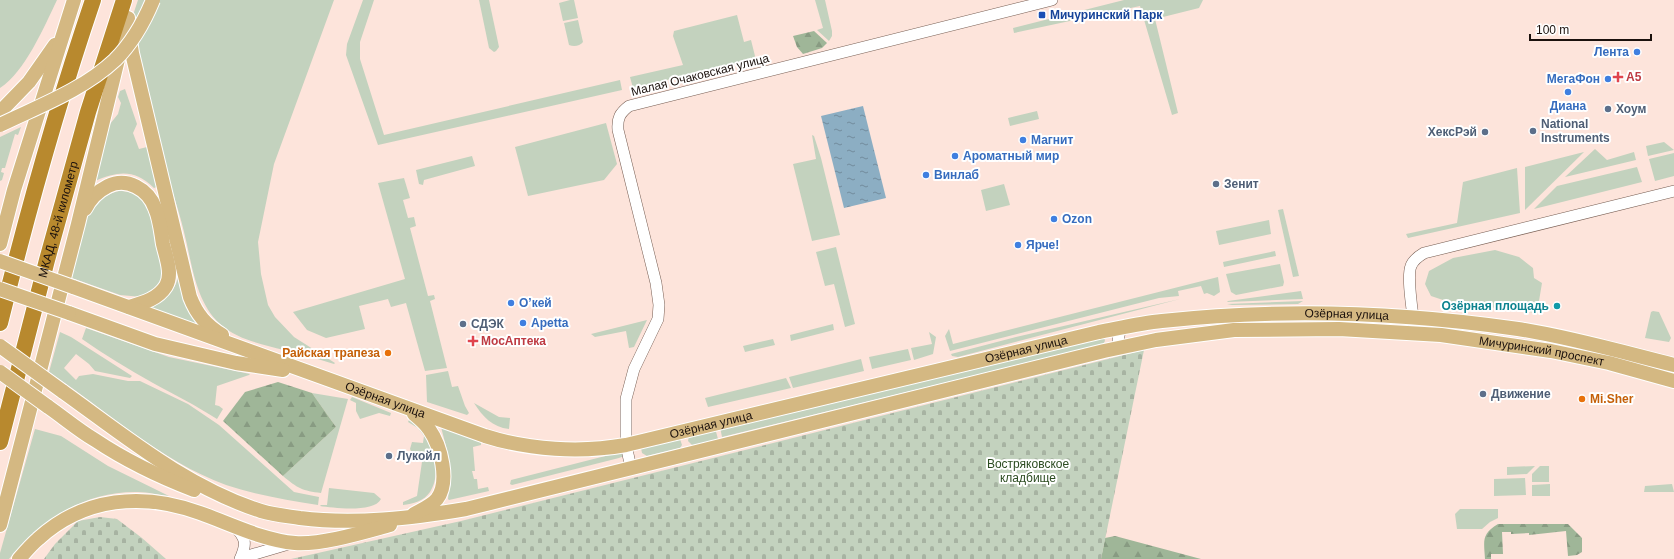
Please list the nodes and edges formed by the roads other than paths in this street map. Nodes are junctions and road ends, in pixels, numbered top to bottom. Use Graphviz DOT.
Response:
graph roads {
  1 [pos="93,0"];
  2 [pos="124,0"];
  3 [pos="129,0"];
  4 [pos="153,0"];
  5 [pos="1052,0"];
  6 [pos="72,6"];
  7 [pos="128,18"];
  8 [pos="0,112"];
  9 [pos="0,125"];
  10 [pos="1674,191"];
  11 [pos="78,224"];
  12 [pos="0,244"];
  13 [pos="0,261"];
  14 [pos="0,288"];
  15 [pos="129,307"];
  16 [pos="1414,317"];
  17 [pos="0,323"];
  18 [pos="1126,327"];
  19 [pos="1099,332"];
  20 [pos="1411,334"];
  21 [pos="0,346"];
  22 [pos="1129,346"];
  23 [pos="243,348"];
  24 [pos="1104,351"];
  25 [pos="1674,365"];
  26 [pos="0,372"];
  27 [pos="308,373"];
  28 [pos="1674,381"];
  29 [pos="403,408"];
  30 [pos="0,442"];
  31 [pos="626,445"];
  32 [pos="631,468"];
  33 [pos="261,511"];
  34 [pos="410,516"];
  35 [pos="428,516"];
  36 [pos="0,524"];
  37 [pos="234,526"];
  38 [pos="294,542"];
  39 [pos="240,558"];
  40 [pos="19,559"];
  1 -- 17 [label="highway"];
  2 -- 30 [label="highway, МКАД, 48-й километр"];
  3 -- 7 [label="main road"];
  4 -- 9 [label="main road, bridge"];
  5 -- 31 [label="street, Малая Очаковская улица"];
  6 -- 8 [label="main road"];
  6 -- 12 [label="main road"];
  7 -- 11 [label="main road"];
  7 -- 23 [label="main road"];
  10 -- 16 [label="street"];
  11 -- 15 [label="main road"];
  11 -- 36 [label="main road"];
  13 -- 15 [label="main road, Озёрная улица, bridge"];
  14 -- 27 [label="main road, bridge"];
  15 -- 23 [label="main road, Озёрная улица"];
  16 -- 18 [label="main road, Озёрная улица"];
  16 -- 20 [label="street"];
  16 -- 25 [label="main road, Мичуринский проспект"];
  18 -- 19 [label="main road, Озёрная улица"];
  18 -- 22 [label="street"];
  19 -- 24 [label="street"];
  19 -- 31 [label="main road, Озёрная улица"];
  20 -- 22 [label="main road, Озёрная улица"];
  20 -- 28 [label="main road, Мичуринский проспект"];
  21 -- 33 [label="main road, Озёрная улица, bridge"];
  22 -- 24 [label="main road, Озёрная улица"];
  23 -- 27 [label="main road, Озёрная улица"];
  24 -- 32 [label="main road, Озёрная улица"];
  26 -- 33 [label="main road, bridge"];
  27 -- 29 [label="main road, Озёрная улица"];
  29 -- 31 [label="main road, Озёрная улица"];
  29 -- 34 [label="main road"];
  31 -- 32 [label="street, Малая Очаковская улица"];
  32 -- 35 [label="main road, Озёрная улица"];
  33 -- 34 [label="main road, Озёрная улица"];
  34 -- 35 [label="main road, Озёрная улица"];
  35 -- 38 [label="main road"];
  37 -- 38 [label="main road"];
  37 -- 39 [label="street"];
  37 -- 40 [label="main road"];
  38 -- 39 [label="street"];
}
